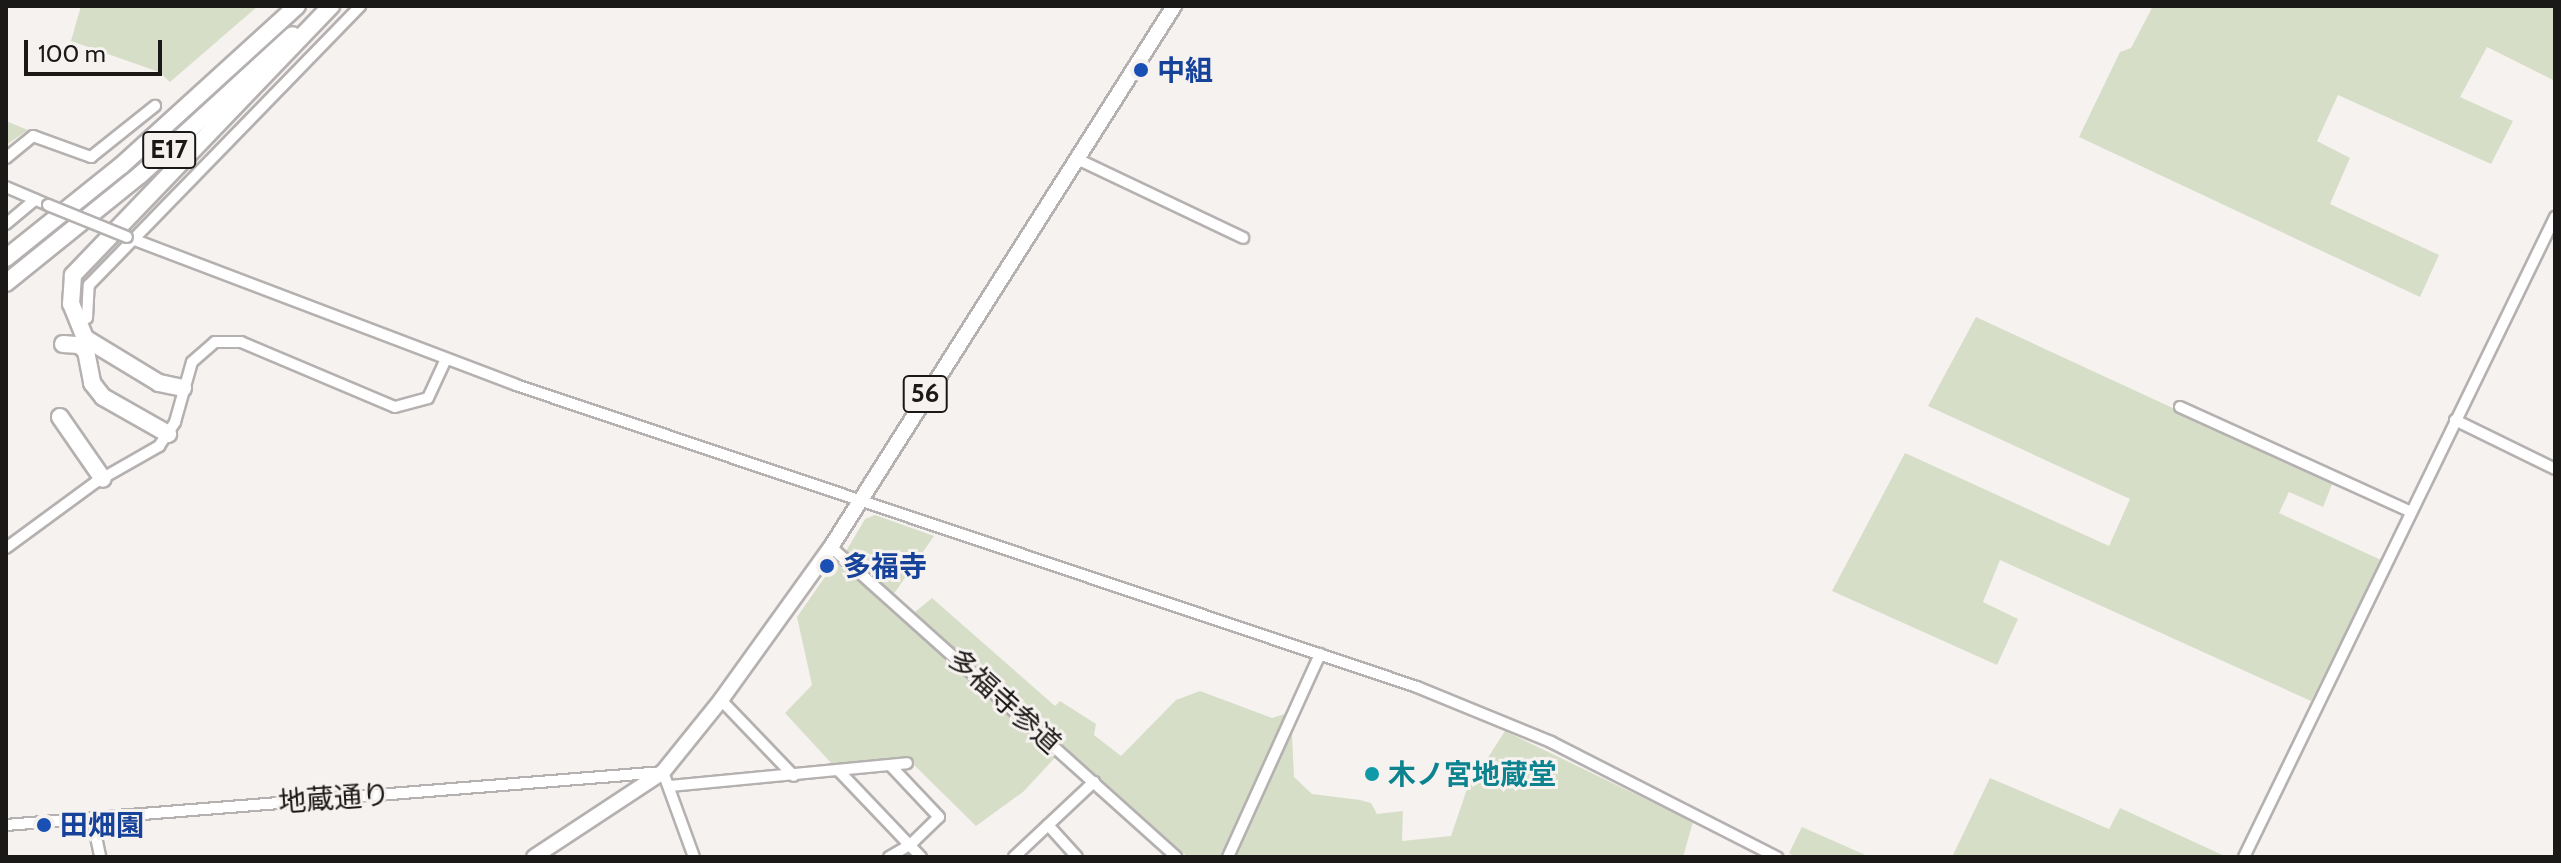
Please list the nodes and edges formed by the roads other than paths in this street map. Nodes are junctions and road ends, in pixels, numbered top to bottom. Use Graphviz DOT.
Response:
graph roads {
  1 [pos="297,6"];
  2 [pos="323,6"];
  3 [pos="331,6"];
  4 [pos="360,6"];
  5 [pos="1174,6"];
  6 [pos="155,106"];
  7 [pos="6,158"];
  8 [pos="1077,159"];
  9 [pos="6,187"];
  10 [pos="35,200"];
  11 [pos="2555,217"];
  12 [pos="6,224"];
  13 [pos="1243,238"];
  14 [pos="132,239"];
  15 [pos="6,256"];
  16 [pos="6,283"];
  17 [pos="87,318"];
  18 [pos="63,344"];
  19 [pos="446,359"];
  20 [pos="183,388"];
  21 [pos="2180,407"];
  22 [pos="60,417"];
  23 [pos="2455,420"];
  24 [pos="168,434"];
  25 [pos="2555,469"];
  26 [pos="103,479"];
  27 [pos="862,498"];
  28 [pos="2411,512"];
  29 [pos="831,547"];
  30 [pos="6,548"];
  31 [pos="1320,654"];
  32 [pos="721,700"];
  33 [pos="907,763"];
  34 [pos="890,765"];
  35 [pos="839,771"];
  36 [pos="663,772"];
  37 [pos="794,776"];
  38 [pos="1094,782"];
  39 [pos="670,786"];
  40 [pos="92,818"];
  41 [pos="6,825"];
  42 [pos="1048,825"];
  43 [pos="910,845"];
  44 [pos="1163,853"];
  45 [pos="100,857"];
  46 [pos="534,857"];
  47 [pos="694,857"];
  48 [pos="889,857"];
  49 [pos="921,857"];
  50 [pos="1014,857"];
  51 [pos="1077,857"];
  52 [pos="1176,857"];
  53 [pos="1228,857"];
  54 [pos="1777,857"];
  55 [pos="2244,857"];
  1 -- 15 [label="highway, E17"];
  2 -- 16 [label="highway, E17"];
  3 -- 20 [label="highway"];
  4 -- 14 [label="street"];
  5 -- 8 [label="main road, 56"];
  6 -- 7 [label="street"];
  8 -- 13 [label="street"];
  8 -- 27 [label="main road, 56"];
  9 -- 10 [label="street"];
  10 -- 12 [label="street"];
  10 -- 14 [label="street, bridge"];
  11 -- 23 [label="street"];
  14 -- 17 [label="street"];
  14 -- 19 [label="street"];
  18 -- 24 [label="highway"];
  19 -- 20 [label="street"];
  19 -- 27 [label="street"];
  20 -- 24 [label="street"];
  21 -- 28 [label="street"];
  22 -- 26 [label="highway"];
  23 -- 25 [label="street"];
  23 -- 28 [label="street"];
  24 -- 26 [label="street"];
  26 -- 30 [label="street"];
  27 -- 29 [label="main road, 56"];
  27 -- 31 [label="street"];
  28 -- 55 [label="street"];
  29 -- 32 [label="main road, 56"];
  29 -- 38 [label="street, 多福寺参道"];
  31 -- 53 [label="street"];
  31 -- 54 [label="street"];
  32 -- 36 [label="main road, 56"];
  32 -- 37 [label="street"];
  33 -- 34 [label="street"];
  34 -- 35 [label="street"];
  34 -- 43 [label="street"];
  35 -- 37 [label="street"];
  35 -- 43 [label="street"];
  36 -- 39 [label="street"];
  36 -- 40 [label="street, 地蔵通り"];
  36 -- 46 [label="main road, 56"];
  37 -- 39 [label="street"];
  38 -- 42 [label="street"];
  38 -- 44 [label="street, 多福寺参道"];
  39 -- 47 [label="street"];
  40 -- 41 [label="street, 地蔵通り"];
  40 -- 45 [label="street"];
  42 -- 50 [label="street"];
  42 -- 51 [label="street"];
  43 -- 48 [label="street"];
  43 -- 49 [label="street"];
  44 -- 52 [label="street, 多福寺参道"];
}
